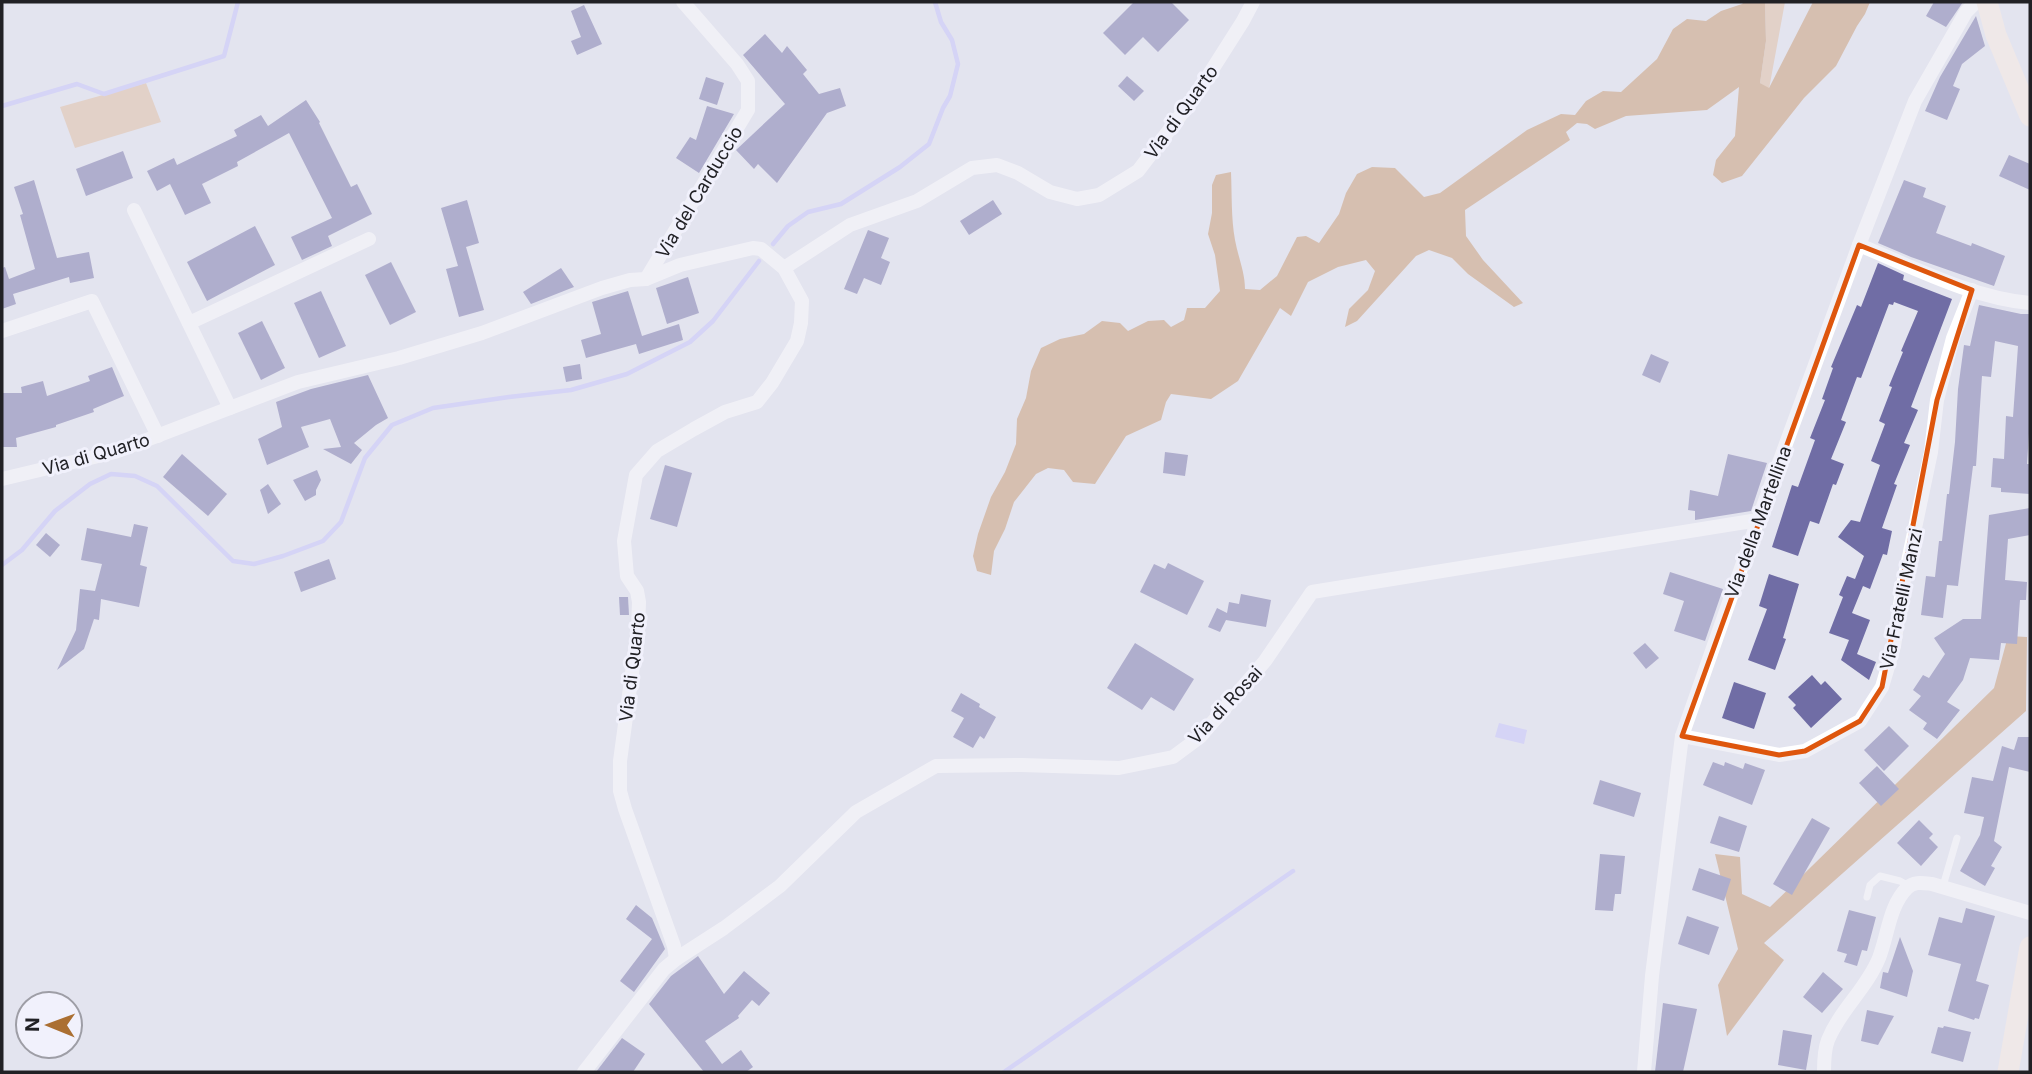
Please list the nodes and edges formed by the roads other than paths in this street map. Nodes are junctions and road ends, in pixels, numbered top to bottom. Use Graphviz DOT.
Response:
graph roads {
  1 [pos="683,2"];
  2 [pos="1253,2"];
  3 [pos="1976,2"];
  4 [pos="1987,2"];
  5 [pos="2030,116"];
  6 [pos="134,210"];
  7 [pos="369,239"];
  8 [pos="1859,245"];
  9 [pos="784,268"];
  10 [pos="646,279"];
  11 [pos="1972,290"];
  12 [pos="2030,303"];
  13 [pos="189,323"];
  14 [pos="2,331"];
  15 [pos="230,408"];
  16 [pos="158,436"];
  17 [pos="2,479"];
  18 [pos="1758,520"];
  19 [pos="1682,736"];
  20 [pos="1957,838"];
  21 [pos="1909,886"];
  22 [pos="1943,886"];
  23 [pos="1867,897"];
  24 [pos="2030,913"];
  25 [pos="2030,947"];
  26 [pos="676,960"];
  27 [pos="584,1072"];
  28 [pos="1644,1072"];
  29 [pos="1824,1072"];
  30 [pos="2008,1072"];
  1 -- 10 [label="street, Via del Carduccio"];
  2 -- 9 [label="street, Via di Quarto"];
  3 -- 8 [label="street, Via della Martellina"];
  4 -- 5 [label="main road"];
  6 -- 13 [label="street"];
  7 -- 13 [label="street"];
  8 -- 11 [label="street"];
  8 -- 18 [label="street, Via della Martellina"];
  9 -- 10 [label="street, Via di Quarto"];
  9 -- 26 [label="street, Via di Quarto"];
  10 -- 15 [label="street, Via di Quarto"];
  11 -- 12 [label="street"];
  11 -- 19 [label="street, Via Fratelli Manzi"];
  13 -- 15 [label="street"];
  14 -- 16 [label="street"];
  15 -- 16 [label="street, Via di Quarto"];
  16 -- 17 [label="street, Via di Quarto"];
  18 -- 19 [label="street, Via della Martellina"];
  18 -- 26 [label="street, Via di Rosai"];
  19 -- 28 [label="street, Via della Martellina"];
  20 -- 22 [label="lane"];
  21 -- 22 [label="street"];
  21 -- 23 [label="lane"];
  21 -- 29 [label="street"];
  22 -- 24 [label="street"];
  25 -- 30 [label="main road"];
  26 -- 27 [label="street"];
}
